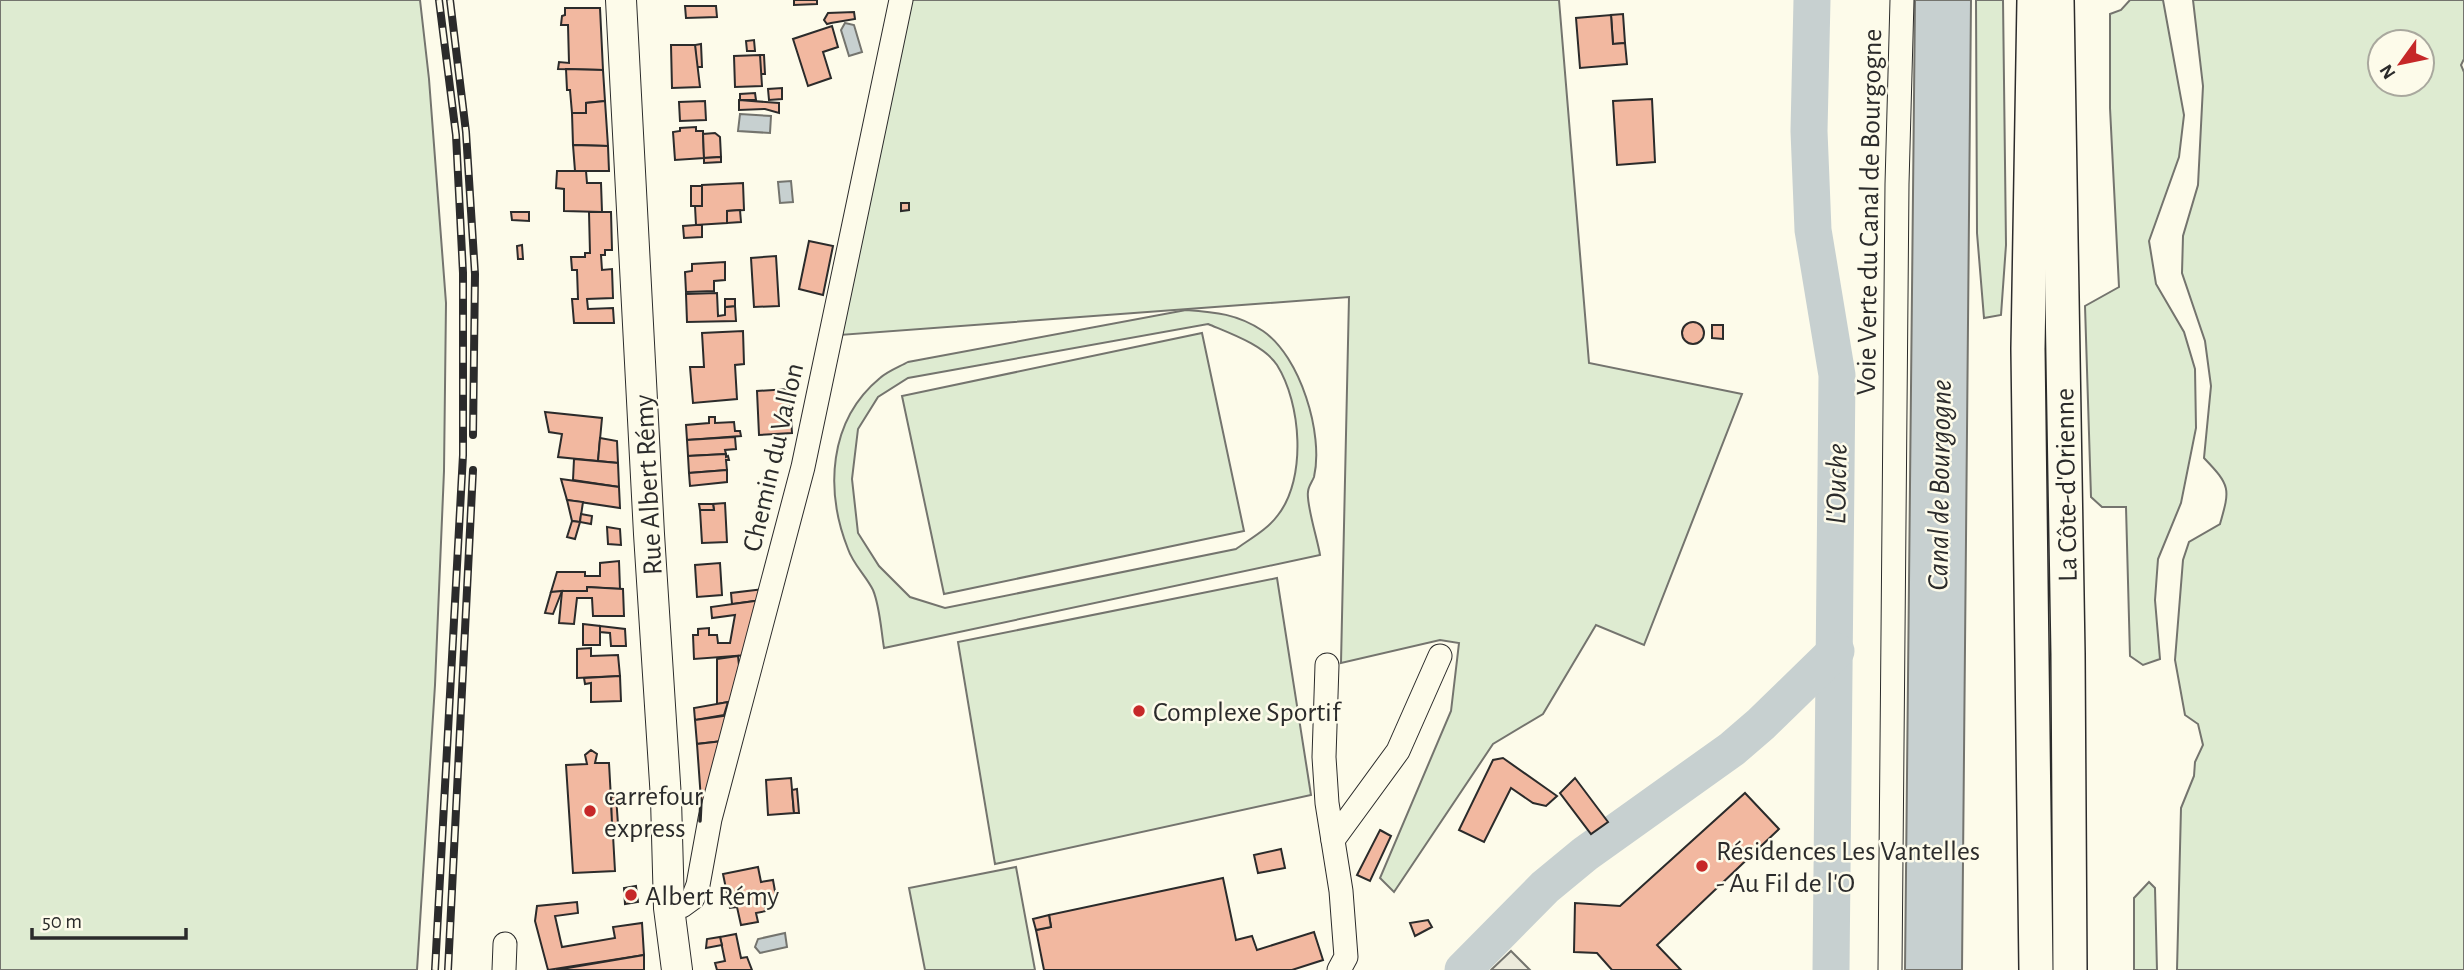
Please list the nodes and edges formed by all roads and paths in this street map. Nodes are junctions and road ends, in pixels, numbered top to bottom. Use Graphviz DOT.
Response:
graph roads {
  1 [pos="621,0"];
  2 [pos="901,0"];
  3 [pos="1902,0"];
  4 [pos="2034,0"];
  5 [pos="2057,0"];
  6 [pos="1440,656"];
  7 [pos="1327,665"];
  8 [pos="2032,750"];
  9 [pos="1333,839"];
  10 [pos="669,908"];
  11 [pos="505,944"];
  12 [pos="1342,963"];
  13 [pos="504,970"];
  14 [pos="677,970"];
  15 [pos="1890,970"];
  16 [pos="2017,970"];
  17 [pos="2036,970"];
  18 [pos="2070,970"];
  1 -- 10 [label="main road, Rue Albert Rémy"];
  2 -- 10 [label="street, Chemin du Vallon"];
  3 -- 15 [label="street, Voie Verte du Canal de Bourgogne"];
  4 -- 8 [label="highway, La Côte-d'Orienne"];
  5 -- 18 [label="highway, La Côte-d'Orienne"];
  6 -- 9 [label="street"];
  7 -- 9 [label="street"];
  8 -- 16 [label="highway"];
  8 -- 17 [label="highway, La Côte-d'Orienne"];
  9 -- 12 [label="street"];
  10 -- 14 [label="main road, Rue Albert Rémy"];
  11 -- 13 [label="street"];
}
